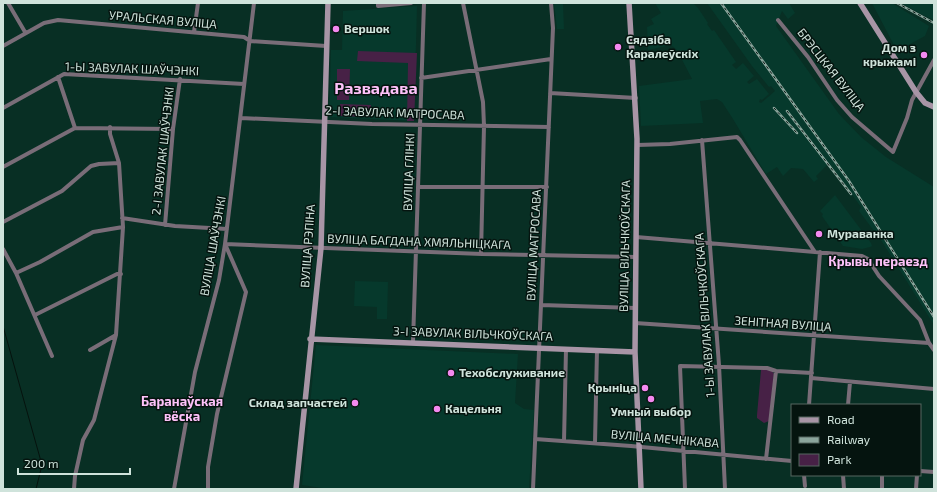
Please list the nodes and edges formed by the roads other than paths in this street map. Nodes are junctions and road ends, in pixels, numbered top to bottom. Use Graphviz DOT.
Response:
graph roads {
  1 [pos="8,3"];
  2 [pos="198,3"];
  3 [pos="254,3"];
  4 [pos="328,3"];
  5 [pos="378,3"];
  6 [pos="411,3"];
  7 [pos="424,3"];
  8 [pos="463,3"];
  9 [pos="551,3"];
  10 [pos="629,3"];
  11 [pos="860,3"];
  12 [pos="778,20"];
  13 [pos="25,32"];
  14 [pos="194,32"];
  15 [pos="250,41"];
  16 [pos="3,46"];
  17 [pos="326,46"];
  18 [pos="551,59"];
  19 [pos="934,60"];
  20 [pos="476,71"];
  21 [pos="58,77"];
  22 [pos="422,78"];
  23 [pos="180,79"];
  24 [pos="244,84"];
  25 [pos="916,92"];
  26 [pos="550,93"];
  27 [pos="636,98"];
  28 [pos="3,108"];
  29 [pos="934,108"];
  30 [pos="241,118"];
  31 [pos="324,121"];
  32 [pos="420,124"];
  33 [pos="484,126"];
  34 [pos="110,127"];
  35 [pos="549,127"];
  36 [pos="75,128"];
  37 [pos="173,129"];
  38 [pos="702,140"];
  39 [pos="637,145"];
  40 [pos="119,163"];
  41 [pos="3,167"];
  42 [pos="419,187"];
  43 [pos="484,187"];
  44 [pos="547,187"];
  45 [pos="122,218"];
  46 [pos="3,222"];
  47 [pos="165,225"];
  48 [pos="123,227"];
  49 [pos="228,229"];
  50 [pos="636,237"];
  51 [pos="225,244"];
  52 [pos="710,244"];
  53 [pos="321,248"];
  54 [pos="3,249"];
  55 [pos="416,251"];
  56 [pos="815,252"];
  57 [pos="820,252"];
  58 [pos="481,254"];
  59 [pos="544,256"];
  60 [pos="636,257"];
  61 [pos="16,273"];
  62 [pos="121,274"];
  63 [pos="541,305"];
  64 [pos="635,308"];
  65 [pos="35,314"];
  66 [pos="635,323"];
  67 [pos="717,329"];
  68 [pos="116,334"];
  69 [pos="814,336"];
  70 [pos="310,339"];
  71 [pos="413,342"];
  72 [pos="929,344"];
  73 [pos="539,348"];
  74 [pos="566,349"];
  75 [pos="90,350"];
  76 [pos="597,350"];
  77 [pos="934,350"];
  78 [pos="635,352"];
  79 [pos="52,356"];
  80 [pos="719,366"];
  81 [pos="776,370"];
  82 [pos="812,376"];
  83 [pos="850,382"];
  84 [pos="934,389"];
  85 [pos="809,404"];
  86 [pos="848,404"];
  87 [pos="535,438"];
  88 [pos="564,441"];
  89 [pos="595,443"];
  90 [pos="639,446"];
  91 [pos="683,450"];
  92 [pos="724,455"];
  93 [pos="766,459"];
  94 [pos="791,461"];
  95 [pos="921,472"];
  96 [pos="934,472"];
  97 [pos="804,476"];
  98 [pos="843,476"];
  99 [pos="882,476"];
  100 [pos="917,476"];
  101 [pos="805,486"];
  102 [pos="74,489"];
  103 [pos="174,489"];
  104 [pos="208,489"];
  105 [pos="298,489"];
  106 [pos="533,489"];
  107 [pos="641,489"];
  108 [pos="685,489"];
  109 [pos="725,489"];
  110 [pos="844,489"];
  111 [pos="882,489"];
  112 [pos="916,489"];
  1 -- 13 [label="street"];
  2 -- 14 [label="street"];
  3 -- 15 [label="street, ВУЛІЦА ШАЎЧЭНКІ"];
  4 -- 17 [label="street, ВУЛІЦА РЭПІНА"];
  5 -- 6 [label="street"];
  7 -- 22 [label="street, ВУЛІЦА ГЛІНКІ"];
  8 -- 20 [label="street"];
  9 -- 18 [label="street, ВУЛІЦА МАТРОСАВА"];
  10 -- 27 [label="street, ВУЛІЦА ВІЛЬЧКОЎСКАГА"];
  11 -- 25 [label="street"];
  12 -- 25 [label="street, БРЭСЦКАЯ ВУЛІЦА"];
  13 -- 14 [label="street, УРАЛЬСКАЯ ВУЛІЦА"];
  13 -- 16 [label="street, УРАЛЬСКАЯ ВУЛІЦА"];
  14 -- 15 [label="street, УРАЛЬСКАЯ ВУЛІЦА"];
  15 -- 17 [label="street, УРАЛЬСКАЯ ВУЛІЦА"];
  15 -- 24 [label="street, ВУЛІЦА ШАЎЧЭНКІ"];
  17 -- 31 [label="street, ВУЛІЦА РЭПІНА"];
  18 -- 20 [label="street"];
  18 -- 26 [label="street, ВУЛІЦА МАТРОСАВА"];
  19 -- 25 [label="street"];
  20 -- 22 [label="street"];
  20 -- 33 [label="street"];
  21 -- 23 [label="street, 1-Ы ЗАВУЛАК ШАЎЧЭНКІ"];
  21 -- 28 [label="street, 1-Ы ЗАВУЛАК ШАЎЧЭНКІ"];
  21 -- 36 [label="street"];
  22 -- 32 [label="street, ВУЛІЦА ГЛІНКІ"];
  23 -- 24 [label="street, 1-Ы ЗАВУЛАК ШАЎЧЭНКІ"];
  23 -- 37 [label="street, 2-І ЗАВУЛАК ШАЎЧЭНКІ"];
  24 -- 30 [label="street, ВУЛІЦА ШАЎЧЭНКІ"];
  25 -- 29 [label="street"];
  26 -- 27 [label="street"];
  26 -- 35 [label="street, ВУЛІЦА МАТРОСАВА"];
  27 -- 39 [label="street, ВУЛІЦА ВІЛЬЧКОЎСКАГА"];
  30 -- 31 [label="street, 2-І ЗАВУЛАК МАТРОСАВА"];
  30 -- 49 [label="street, ВУЛІЦА ШАЎЧЭНКІ"];
  31 -- 32 [label="street, 2-І ЗАВУЛАК МАТРОСАВА"];
  31 -- 53 [label="street, ВУЛІЦА РЭПІНА"];
  32 -- 33 [label="street, 2-І ЗАВУЛАК МАТРОСАВА"];
  32 -- 42 [label="street, ВУЛІЦА ГЛІНКІ"];
  33 -- 35 [label="street, 2-І ЗАВУЛАК МАТРОСАВА"];
  33 -- 43 [label="street"];
  34 -- 36 [label="street"];
  34 -- 37 [label="street"];
  34 -- 40 [label="street"];
  35 -- 44 [label="street, ВУЛІЦА МАТРОСАВА"];
  36 -- 41 [label="street"];
  37 -- 47 [label="street, 2-І ЗАВУЛАК ШАЎЧЭНКІ"];
  38 -- 39 [label="street"];
  38 -- 52 [label="street, 1-Ы ЗАВУЛАК ВІЛЬЧКОЎСКАГА"];
  38 -- 56 [label="street"];
  39 -- 50 [label="street, ВУЛІЦА ВІЛЬЧКОЎСКАГА"];
  40 -- 45 [label="street"];
  40 -- 46 [label="street"];
  42 -- 43 [label="street"];
  42 -- 55 [label="street, ВУЛІЦА ГЛІНКІ"];
  43 -- 44 [label="street"];
  43 -- 58 [label="street"];
  44 -- 59 [label="street, ВУЛІЦА МАТРОСАВА"];
  45 -- 47 [label="street"];
  45 -- 48 [label="street"];
  47 -- 49 [label="street"];
  48 -- 61 [label="street"];
  48 -- 62 [label="street"];
  49 -- 51 [label="street, ВУЛІЦА ШАЎЧЭНКІ"];
  50 -- 52 [label="street"];
  50 -- 60 [label="street, ВУЛІЦА ВІЛЬЧКОЎСКАГА"];
  51 -- 53 [label="street, ВУЛІЦА БАГДАНА ХМЯЛЬНІЦКАГА"];
  51 -- 103 [label="street, ВУЛІЦА ШАЎЧЭНКІ"];
  51 -- 104 [label="street"];
  52 -- 56 [label="street"];
  52 -- 67 [label="street, 1-Ы ЗАВУЛАК ВІЛЬЧКОЎСКАГА"];
  53 -- 55 [label="street, ВУЛІЦА БАГДАНА ХМЯЛЬНІЦКАГА"];
  53 -- 70 [label="street, ВУЛІЦА РЭПІНА"];
  54 -- 61 [label="street"];
  55 -- 58 [label="street, ВУЛІЦА БАГДАНА ХМЯЛЬНІЦКАГА"];
  55 -- 71 [label="street, ВУЛІЦА ГЛІНКІ"];
  56 -- 57 [label="street"];
  57 -- 69 [label="street"];
  57 -- 72 [label="street"];
  58 -- 59 [label="street, ВУЛІЦА БАГДАНА ХМЯЛЬНІЦКАГА"];
  59 -- 60 [label="street, ВУЛІЦА БАГДАНА ХМЯЛЬНІЦКАГА"];
  59 -- 63 [label="street, ВУЛІЦА МАТРОСАВА"];
  60 -- 64 [label="street, ВУЛІЦА ВІЛЬЧКОЎСКАГА"];
  61 -- 65 [label="street"];
  62 -- 65 [label="street"];
  62 -- 68 [label="street"];
  63 -- 64 [label="street"];
  63 -- 73 [label="street, ВУЛІЦА МАТРОСАВА"];
  64 -- 66 [label="street, ВУЛІЦА ВІЛЬЧКОЎСКАГА"];
  65 -- 79 [label="street"];
  66 -- 67 [label="street, ЗЕНІТНАЯ ВУЛІЦА"];
  66 -- 78 [label="street, ВУЛІЦА ВІЛЬЧКОЎСКАГА"];
  67 -- 69 [label="street, ЗЕНІТНАЯ ВУЛІЦА"];
  67 -- 80 [label="street, 1-Ы ЗАВУЛАК ВІЛЬЧКОЎСКАГА"];
  68 -- 75 [label="street"];
  68 -- 102 [label="street"];
  69 -- 72 [label="street, ЗЕНІТНАЯ ВУЛІЦА"];
  69 -- 82 [label="street"];
  70 -- 71 [label="street, 3-І ЗАВУЛАК ВІЛЬЧКОЎСКАГА"];
  70 -- 105 [label="street, ВУЛІЦА РЭПІНА"];
  71 -- 73 [label="street, 3-І ЗАВУЛАК ВІЛЬЧКОЎСКАГА"];
  72 -- 77 [label="street"];
  73 -- 74 [label="street, 3-І ЗАВУЛАК ВІЛЬЧКОЎСКАГА"];
  73 -- 87 [label="street, ВУЛІЦА МАТРОСАВА"];
  74 -- 76 [label="street, 3-І ЗАВУЛАК ВІЛЬЧКОЎСКАГА"];
  74 -- 88 [label="street"];
  76 -- 78 [label="street, 3-І ЗАВУЛАК ВІЛЬЧКОЎСКАГА"];
  76 -- 89 [label="street"];
  78 -- 90 [label="street, ВУЛІЦА ВІЛЬЧКОЎСКАГА"];
  80 -- 81 [label="street"];
  80 -- 91 [label="street"];
  80 -- 92 [label="street, 1-Ы ЗАВУЛАК ВІЛЬЧКОЎСКАГА"];
  81 -- 82 [label="street"];
  81 -- 93 [label="street"];
  82 -- 83 [label="street"];
  82 -- 85 [label="street"];
  83 -- 84 [label="street"];
  83 -- 86 [label="street"];
  87 -- 88 [label="street, ВУЛІЦА МЕЧНІКАВА"];
  87 -- 106 [label="street, ВУЛІЦА МАТРОСАВА"];
  88 -- 89 [label="street, ВУЛІЦА МЕЧНІКАВА"];
  89 -- 90 [label="street, ВУЛІЦА МЕЧНІКАВА"];
  90 -- 91 [label="street, ВУЛІЦА МЕЧНІКАВА"];
  90 -- 107 [label="street, ВУЛІЦА ВІЛЬЧКОЎСКАГА"];
  91 -- 92 [label="street, ВУЛІЦА МЕЧНІКАВА"];
  91 -- 108 [label="street"];
  92 -- 93 [label="street, ВУЛІЦА МЕЧНІКАВА"];
  92 -- 109 [label="street, 1-Ы ЗАВУЛАК ВІЛЬЧКОЎСКАГА"];
  93 -- 94 [label="street, ВУЛІЦА МЕЧНІКАВА"];
  95 -- 96 [label="street"];
  97 -- 101 [label="street"];
  98 -- 110 [label="street"];
  99 -- 111 [label="street"];
  100 -- 112 [label="street"];
}
